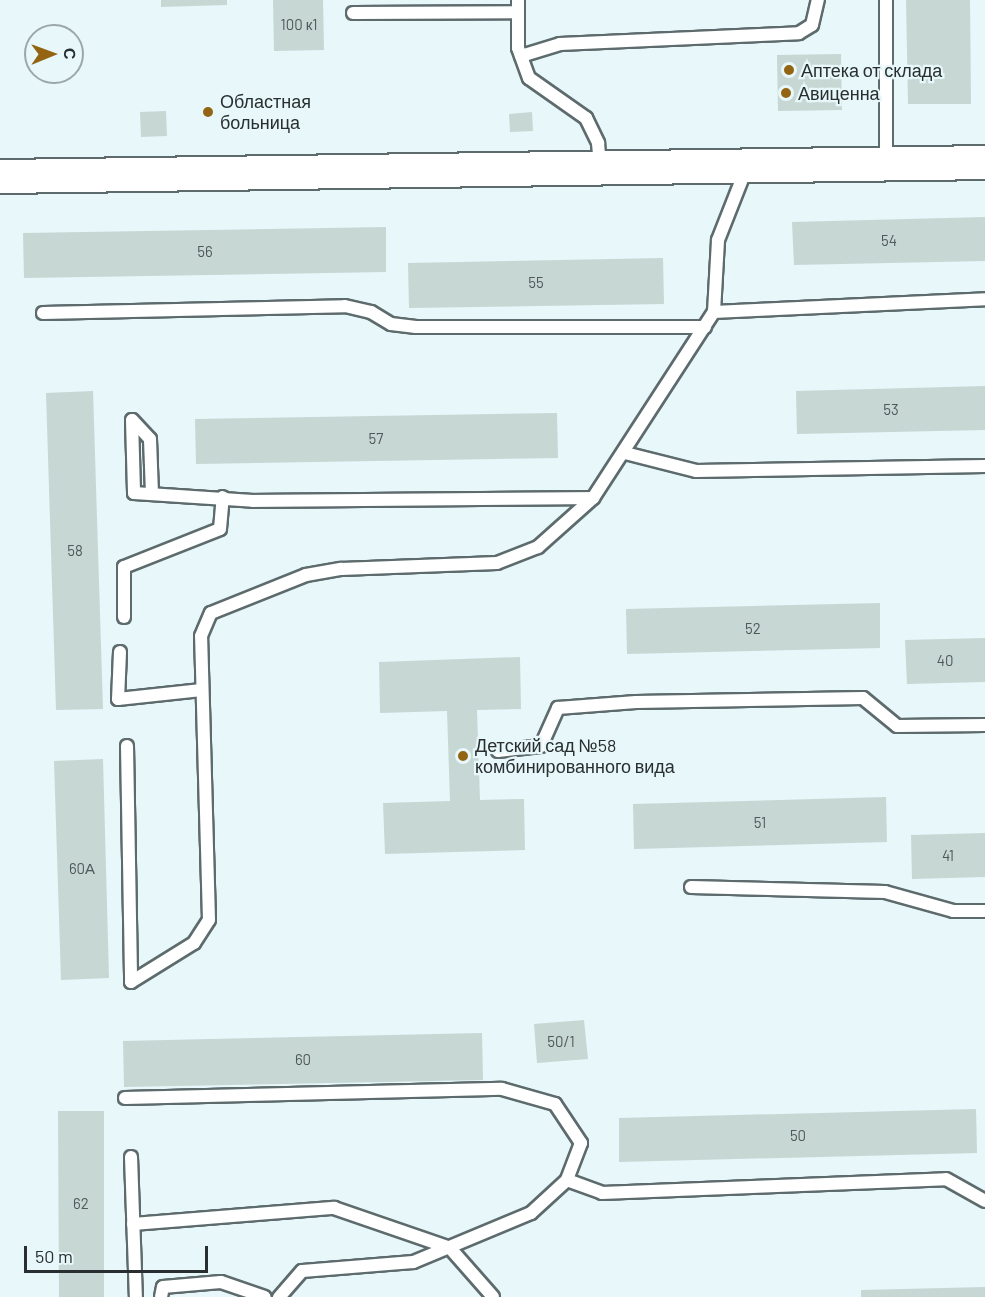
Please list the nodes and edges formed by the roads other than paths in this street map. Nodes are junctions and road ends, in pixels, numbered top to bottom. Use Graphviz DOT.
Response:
graph roads {
  1 [pos="818,0"];
  2 [pos="886,0"];
  3 [pos="518,6"];
  4 [pos="353,13"];
  5 [pos="521,56"];
  6 [pos="985,162"];
  7 [pos="886,163"];
  8 [pos="748,165"];
  9 [pos="600,168"];
  10 [pos="0,176"];
  11 [pos="985,299"];
  12 [pos="714,312"];
  13 [pos="43,313"];
  14 [pos="705,327"];
  15 [pos="625,453"];
  16 [pos="985,466"];
  17 [pos="152,494"];
  18 [pos="223,496"];
  19 [pos="593,498"];
  20 [pos="124,617"];
  21 [pos="120,652"];
  22 [pos="202,690"];
  23 [pos="985,725"];
  24 [pos="127,746"];
  25 [pos="498,751"];
  26 [pos="691,887"];
  27 [pos="985,911"];
  28 [pos="125,1098"];
  29 [pos="131,1157"];
  30 [pos="567,1180"];
  31 [pos="985,1201"];
  32 [pos="133,1224"];
  33 [pos="450,1248"];
  34 [pos="136,1297"];
  35 [pos="161,1297"];
  36 [pos="265,1297"];
  37 [pos="279,1297"];
  38 [pos="493,1297"];
  1 -- 5 [label="lane"];
  2 -- 7 [label="lane"];
  3 -- 4 [label="lane"];
  3 -- 5 [label="lane"];
  5 -- 9 [label="lane"];
  6 -- 7 [label="street"];
  7 -- 8 [label="street"];
  8 -- 9 [label="street"];
  8 -- 12 [label="lane"];
  9 -- 10 [label="street"];
  11 -- 12 [label="lane"];
  12 -- 14 [label="lane"];
  13 -- 14 [label="lane"];
  14 -- 15 [label="lane"];
  15 -- 16 [label="lane"];
  15 -- 19 [label="lane"];
  17 -- 17 [label="lane"];
  17 -- 18 [label="lane"];
  18 -- 19 [label="lane"];
  18 -- 20 [label="lane"];
  19 -- 22 [label="lane"];
  21 -- 22 [label="lane"];
  22 -- 24 [label="lane"];
  23 -- 25 [label="lane"];
  26 -- 27 [label="lane"];
  28 -- 30 [label="lane"];
  29 -- 32 [label="lane"];
  30 -- 31 [label="lane"];
  30 -- 33 [label="lane"];
  32 -- 33 [label="lane"];
  32 -- 34 [label="lane"];
  33 -- 37 [label="lane"];
  33 -- 38 [label="lane"];
  35 -- 36 [label="lane"];
}
